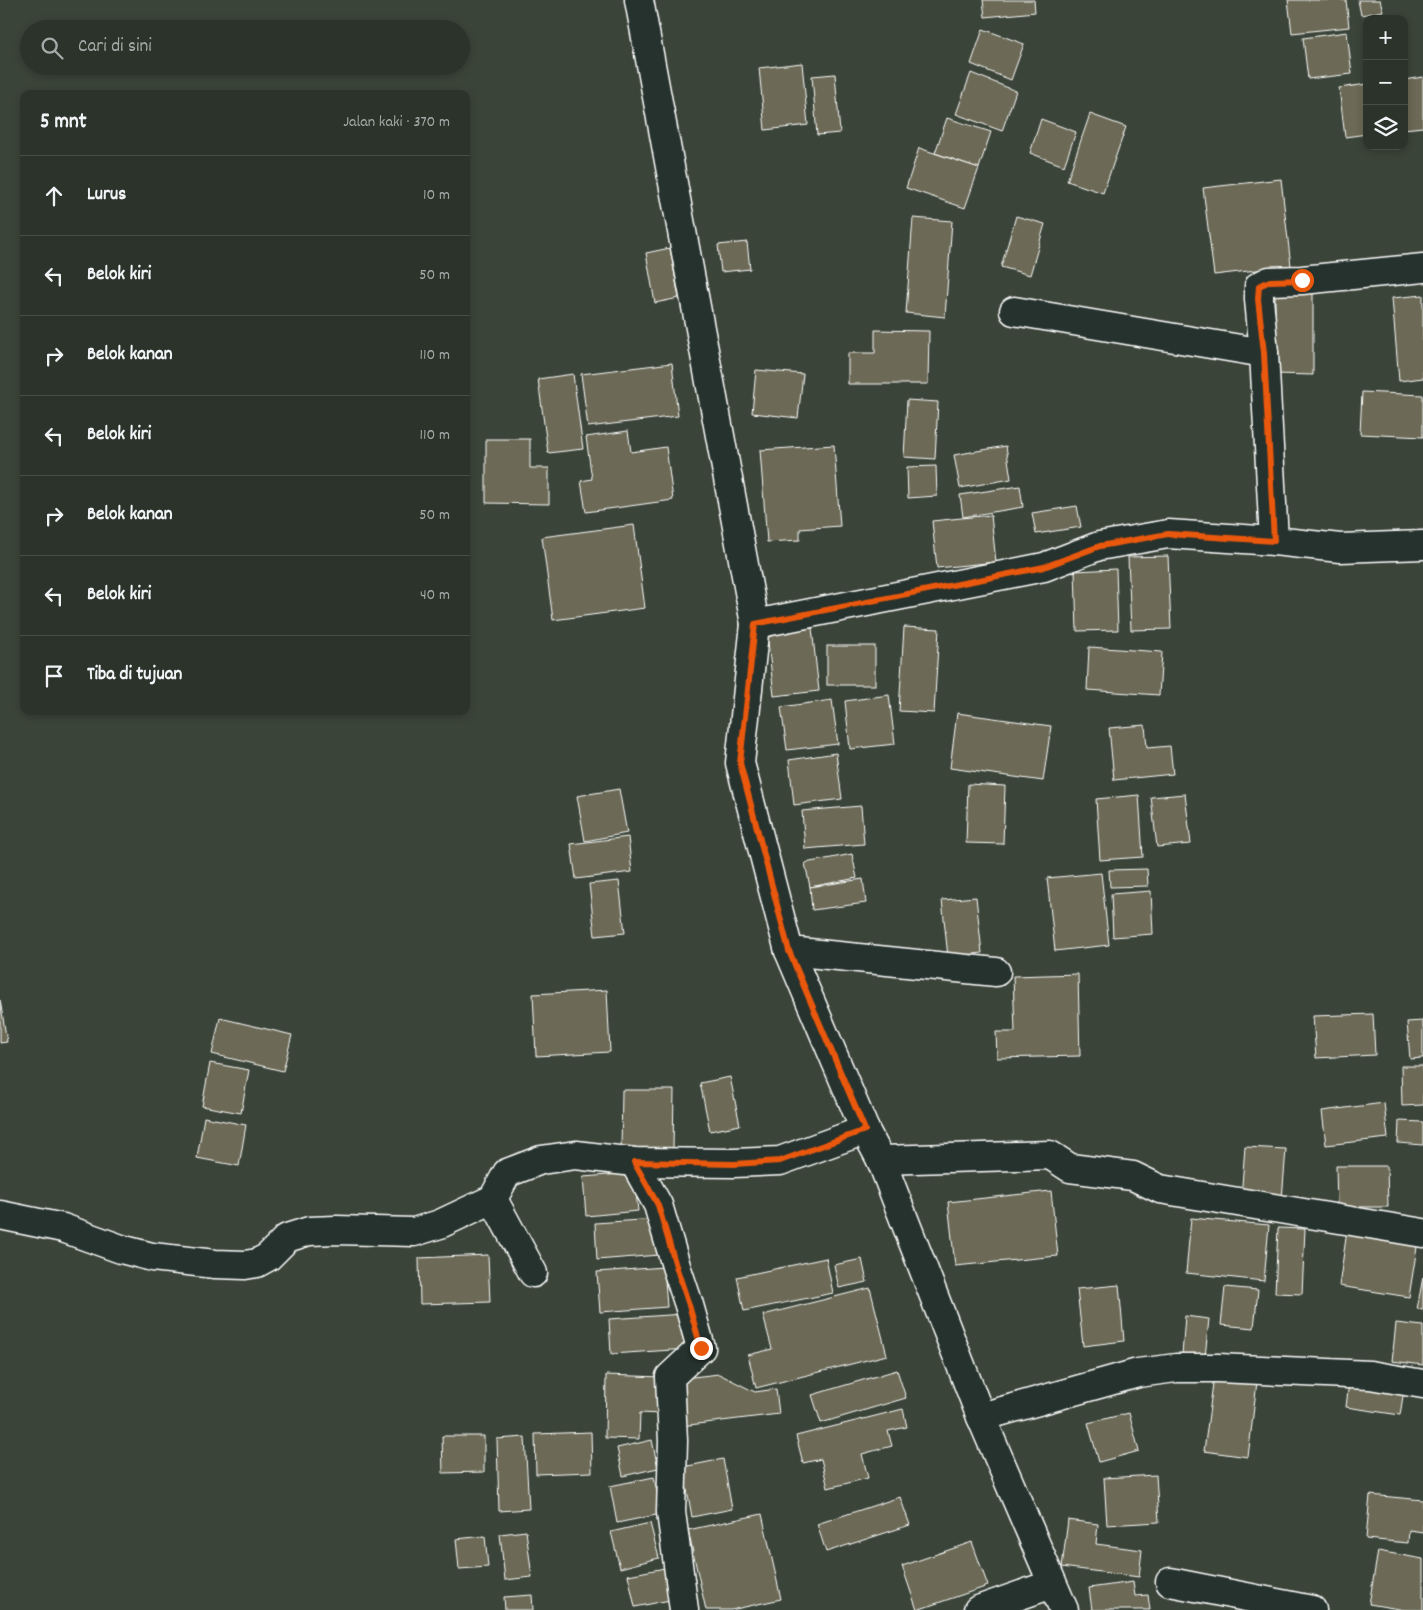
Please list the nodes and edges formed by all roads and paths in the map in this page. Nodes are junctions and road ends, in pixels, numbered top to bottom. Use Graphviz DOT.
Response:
graph roads {
  1 [pos="639,0"];
  2 [pos="1423,268"];
  3 [pos="1014,311"];
  4 [pos="1264,353"];
  5 [pos="1274,541"];
  6 [pos="1423,544"];
  7 [pos="755,624"];
  8 [pos="789,951"];
  9 [pos="996,972"];
  10 [pos="865,1130"];
  11 [pos="881,1160"];
  12 [pos="634,1162"];
  13 [pos="493,1200"];
  14 [pos="0,1215"];
  15 [pos="1423,1233"];
  16 [pos="533,1273"];
  17 [pos="1423,1384"];
  18 [pos="980,1417"];
  19 [pos="1170,1582"];
  20 [pos="1052,1584"];
  21 [pos="684,1610"];
  22 [pos="978,1610"];
  23 [pos="1064,1610"];
  24 [pos="1312,1610"];
  1 -- 7 [label="street"];
  2 -- 4 [label="street"];
  3 -- 4 [label="street"];
  4 -- 5 [label="street"];
  5 -- 6 [label="street"];
  5 -- 7 [label="street"];
  7 -- 8 [label="street"];
  8 -- 9 [label="street"];
  8 -- 10 [label="street"];
  10 -- 11 [label="street"];
  10 -- 12 [label="street"];
  11 -- 15 [label="street"];
  11 -- 18 [label="street"];
  12 -- 13 [label="street"];
  12 -- 21 [label="street"];
  13 -- 14 [label="street"];
  13 -- 16 [label="street"];
  17 -- 18 [label="street"];
  18 -- 20 [label="street"];
  19 -- 24 [label="street"];
  20 -- 22 [label="street"];
  20 -- 23 [label="street"];
}
